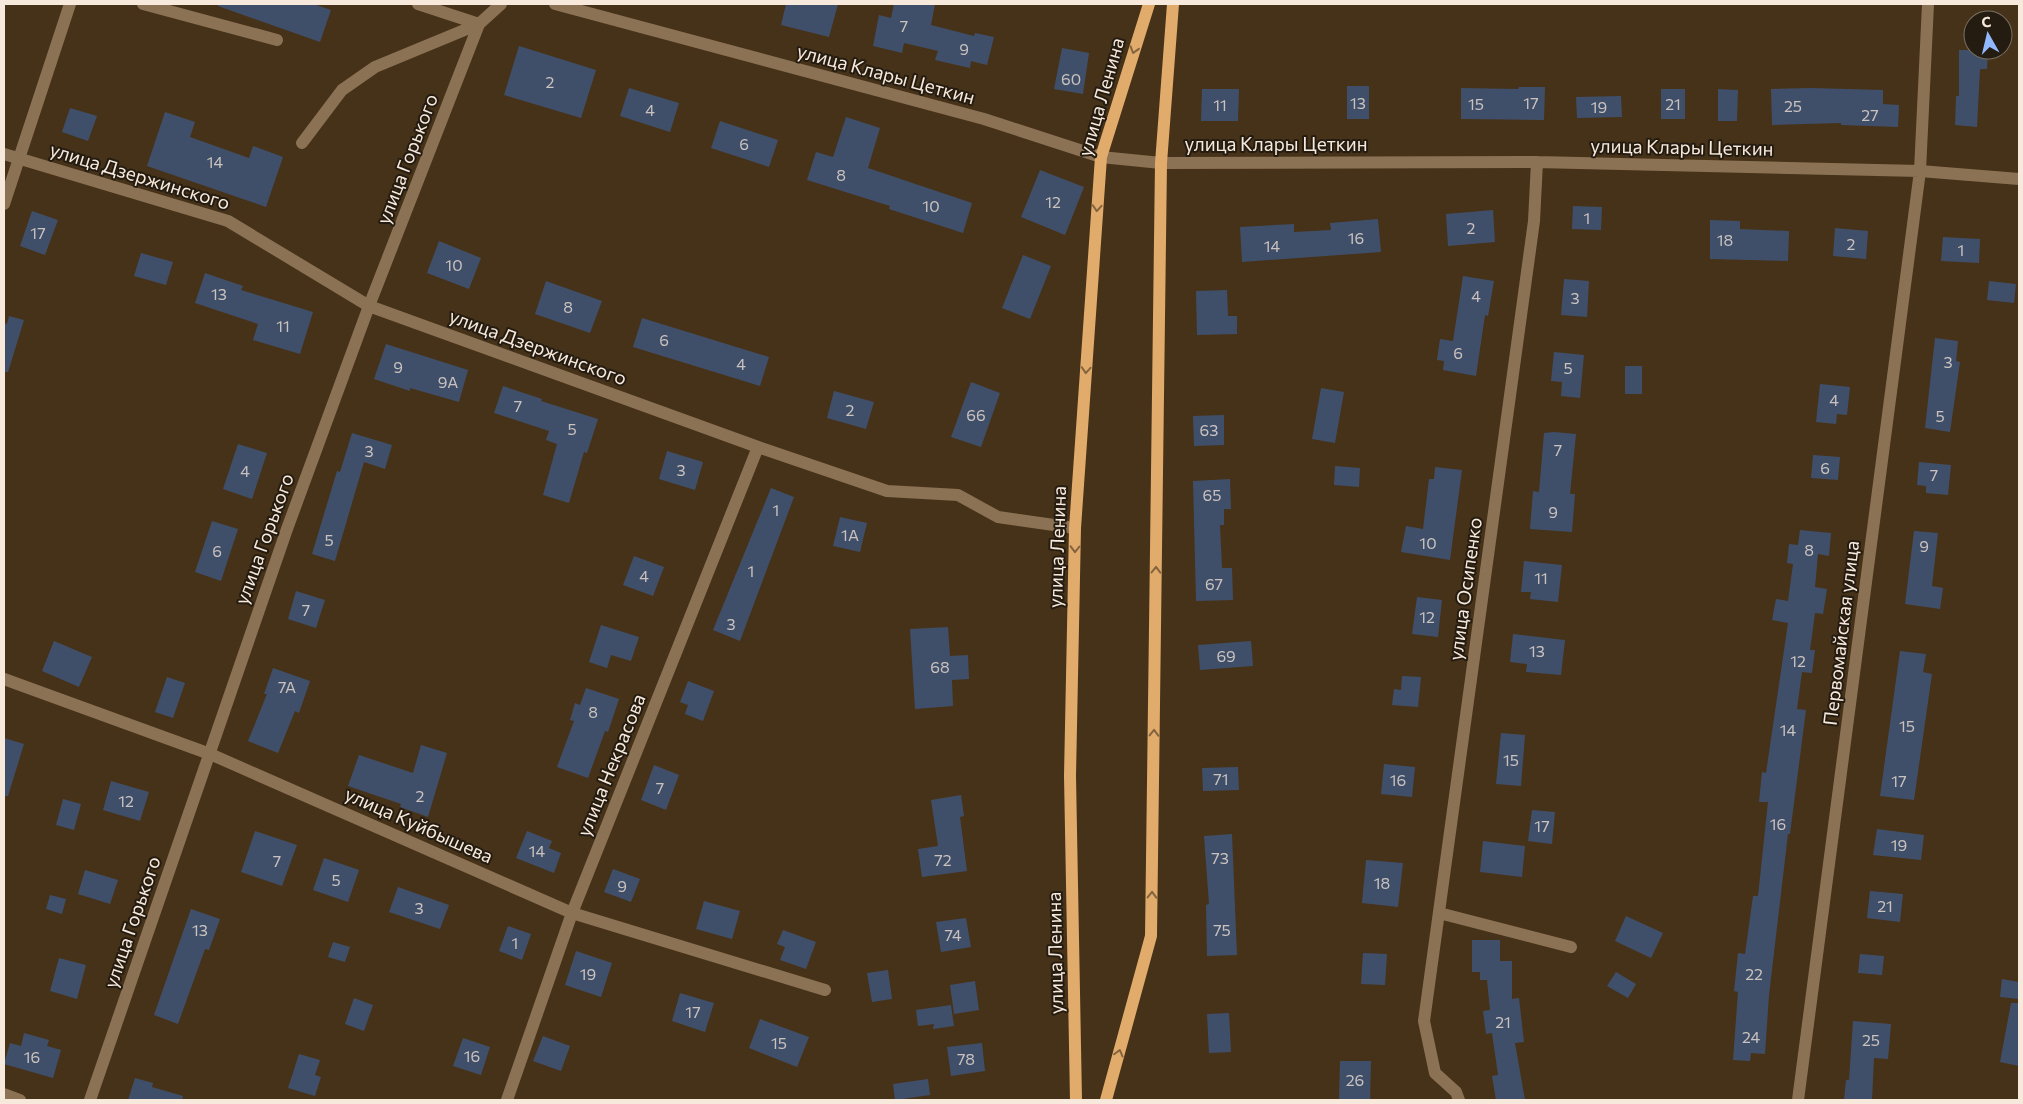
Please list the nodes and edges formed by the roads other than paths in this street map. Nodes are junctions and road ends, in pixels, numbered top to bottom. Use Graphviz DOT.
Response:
graph roads {
  1 [pos="70,4"];
  2 [pos="143,4"];
  3 [pos="418,4"];
  4 [pos="502,4"];
  5 [pos="555,4"];
  6 [pos="1148,4"];
  7 [pos="1173,4"];
  8 [pos="1928,4"];
  9 [pos="479,24"];
  10 [pos="278,40"];
  11 [pos="302,143"];
  12 [pos="4,154"];
  13 [pos="1101,157"];
  14 [pos="20,160"];
  15 [pos="1537,162"];
  16 [pos="1161,163"];
  17 [pos="1920,171"];
  18 [pos="2019,179"];
  19 [pos="4,204"];
  20 [pos="370,306"];
  21 [pos="758,447"];
  22 [pos="1075,528"];
  23 [pos="4,679"];
  24 [pos="210,754"];
  25 [pos="572,913"];
  26 [pos="1439,913"];
  27 [pos="1571,947"];
  28 [pos="825,990"];
  29 [pos="4,1094"];
  30 [pos="20,1100"];
  31 [pos="90,1100"];
  32 [pos="507,1100"];
  33 [pos="1076,1100"];
  34 [pos="1106,1100"];
  35 [pos="1460,1100"];
  36 [pos="1798,1100"];
  1 -- 14 [label="street"];
  2 -- 10 [label="street"];
  3 -- 9 [label="street"];
  4 -- 9 [label="street, улица Горького"];
  5 -- 13 [label="street, улица Клары Цеткин"];
  6 -- 13 [label="main road, улица Ленина, one-way"];
  7 -- 16 [label="main road"];
  8 -- 17 [label="street, Первомайская улица"];
  9 -- 11 [label="street"];
  9 -- 20 [label="street, улица Горького"];
  12 -- 14 [label="street, улица Дзержинского"];
  13 -- 16 [label="street, улица Клары Цеткин"];
  13 -- 22 [label="main road, улица Ленина, one-way"];
  14 -- 19 [label="street"];
  14 -- 20 [label="street, улица Дзержинского"];
  15 -- 16 [label="street, улица Клары Цеткин"];
  15 -- 17 [label="street, улица Клары Цеткин"];
  15 -- 26 [label="street, улица Осипенко"];
  34 -- 16 [label="main road, one-way"];
  17 -- 18 [label="street, улица Клары Цеткин"];
  17 -- 36 [label="street, Первомайская улица"];
  20 -- 21 [label="street, улица Дзержинского"];
  20 -- 24 [label="street, улица Горького"];
  21 -- 22 [label="street, улица Дзержинского"];
  21 -- 25 [label="street, улица Некрасова"];
  22 -- 33 [label="main road, улица Ленина, one-way"];
  23 -- 24 [label="street, улица Куйбышева"];
  24 -- 25 [label="street, улица Куйбышева"];
  24 -- 31 [label="street, улица Горького"];
  25 -- 28 [label="street, улица Куйбышева"];
  25 -- 32 [label="street, улица Некрасова"];
  26 -- 27 [label="street"];
  26 -- 35 [label="street, улица Осипенко"];
  29 -- 30 [label="street"];
}
